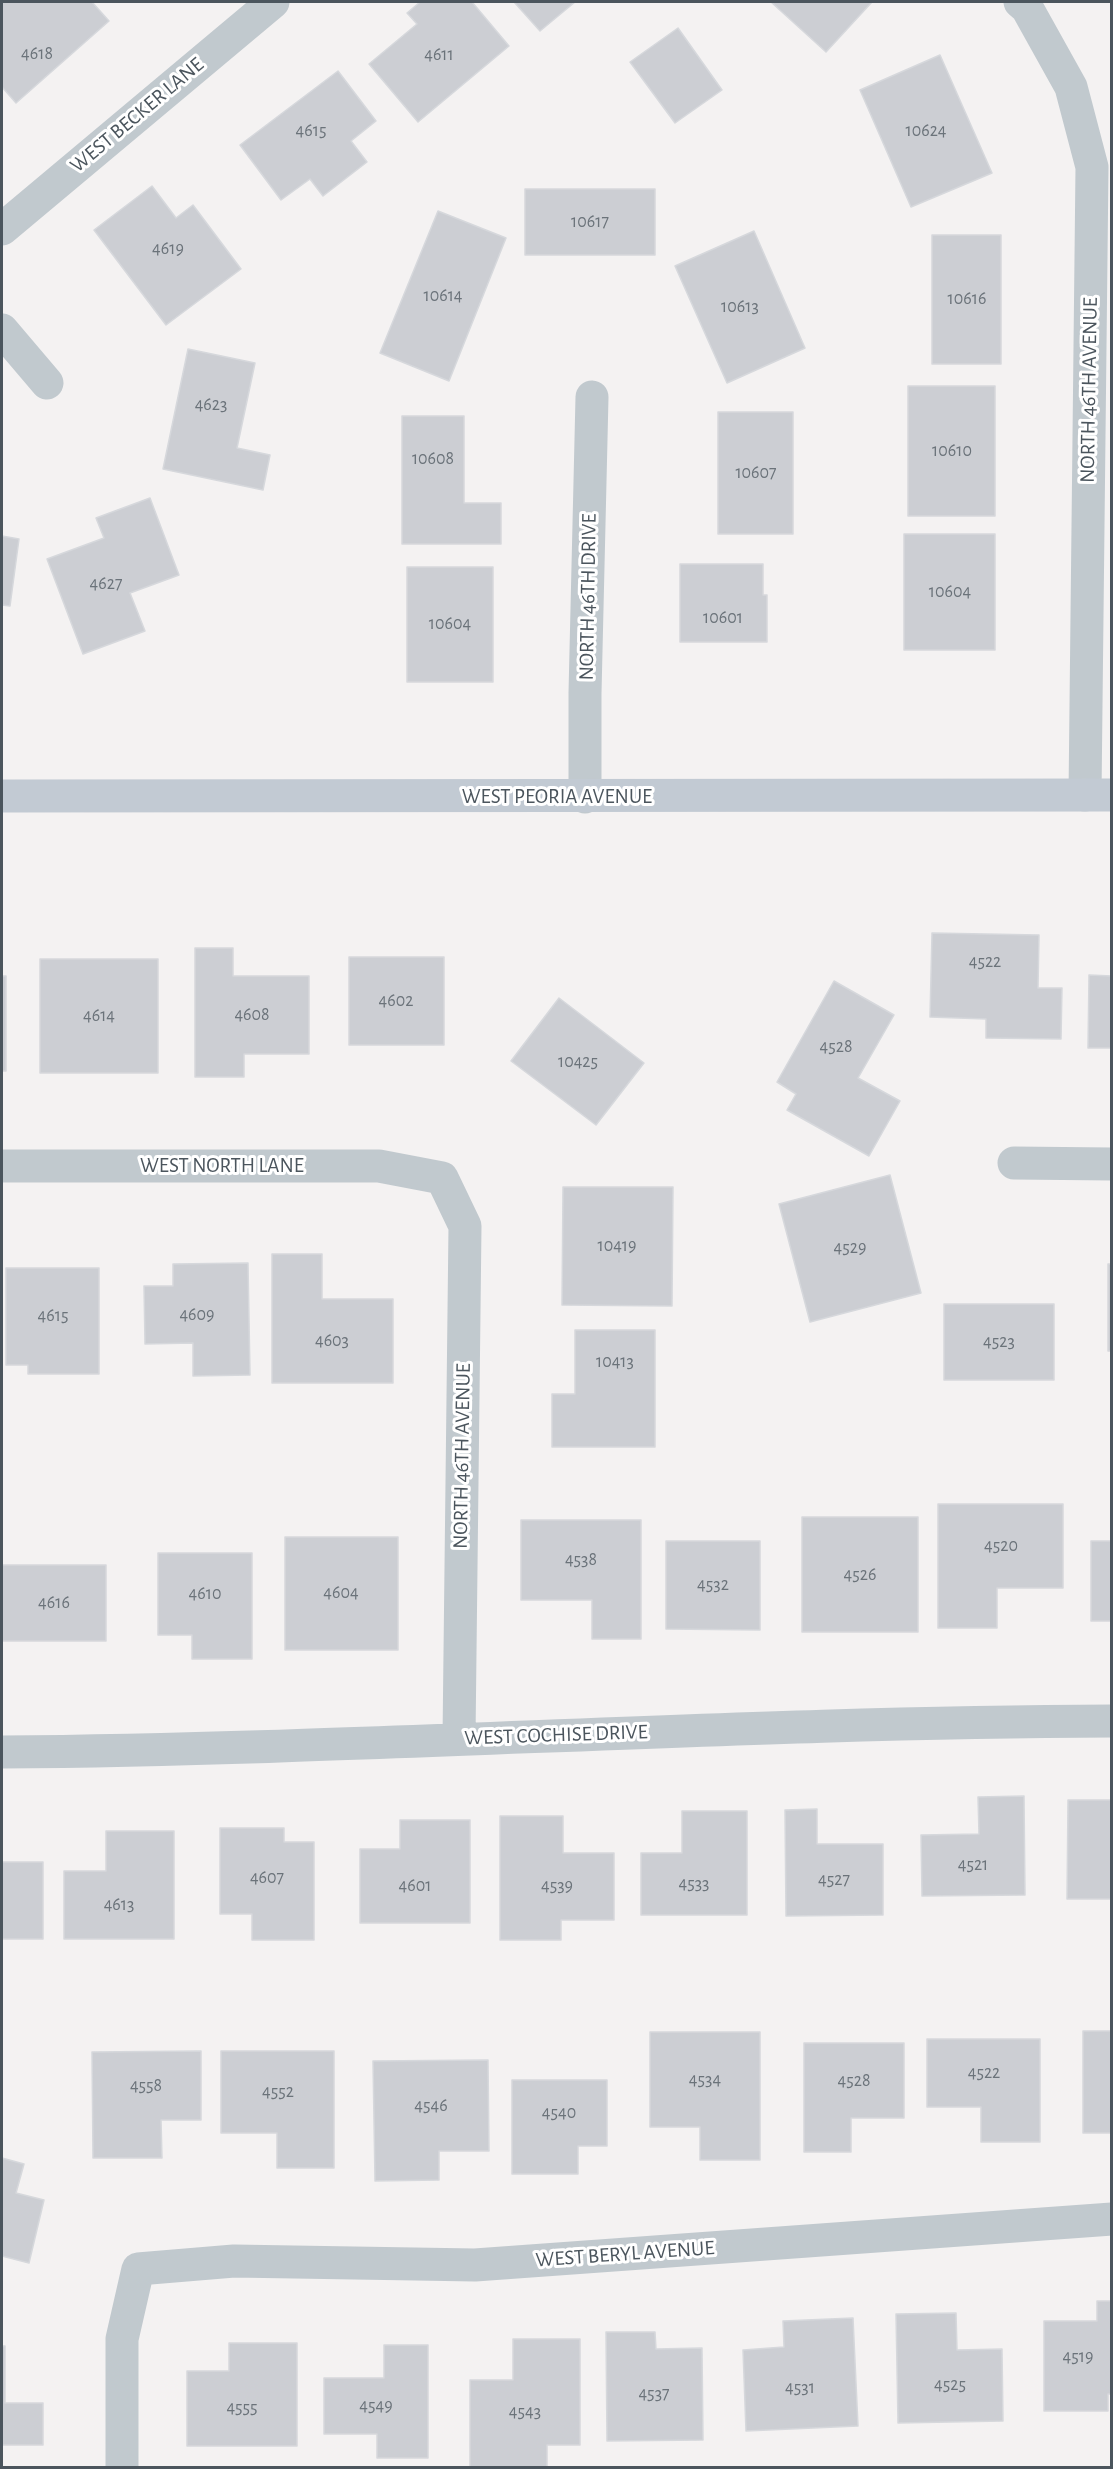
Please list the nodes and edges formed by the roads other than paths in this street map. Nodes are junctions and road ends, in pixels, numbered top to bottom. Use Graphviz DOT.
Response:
graph roads {
  1 [pos="273,2"];
  2 [pos="1028,4"];
  3 [pos="2,229"];
  4 [pos="2,330"];
  5 [pos="47,383"];
  6 [pos="592,397"];
  7 [pos="1098,795"];
  8 [pos="2,796"];
  9 [pos="585,797"];
  10 [pos="1014,1163"];
  11 [pos="1112,1164"];
  12 [pos="2,1166"];
  13 [pos="442,1178"];
  14 [pos="1112,1721"];
  15 [pos="459,1738"];
  16 [pos="2,1752"];
  17 [pos="1112,2219"];
  18 [pos="122,2468"];
  1 -- 3 [label="street, WEST BECKER LANE"];
  2 -- 7 [label="street, NORTH 46TH AVENUE"];
  4 -- 5 [label="street"];
  6 -- 9 [label="street, NORTH 46TH DRIVE"];
  7 -- 9 [label="main road, WEST PEORIA AVENUE"];
  8 -- 9 [label="main road, WEST PEORIA AVENUE"];
  10 -- 11 [label="street"];
  12 -- 13 [label="street, WEST NORTH LANE"];
  13 -- 15 [label="street, NORTH 46TH AVENUE"];
  14 -- 15 [label="street, WEST COCHISE DRIVE"];
  15 -- 16 [label="street, WEST COCHISE DRIVE"];
  17 -- 18 [label="street, WEST BERYL AVENUE"];
}
